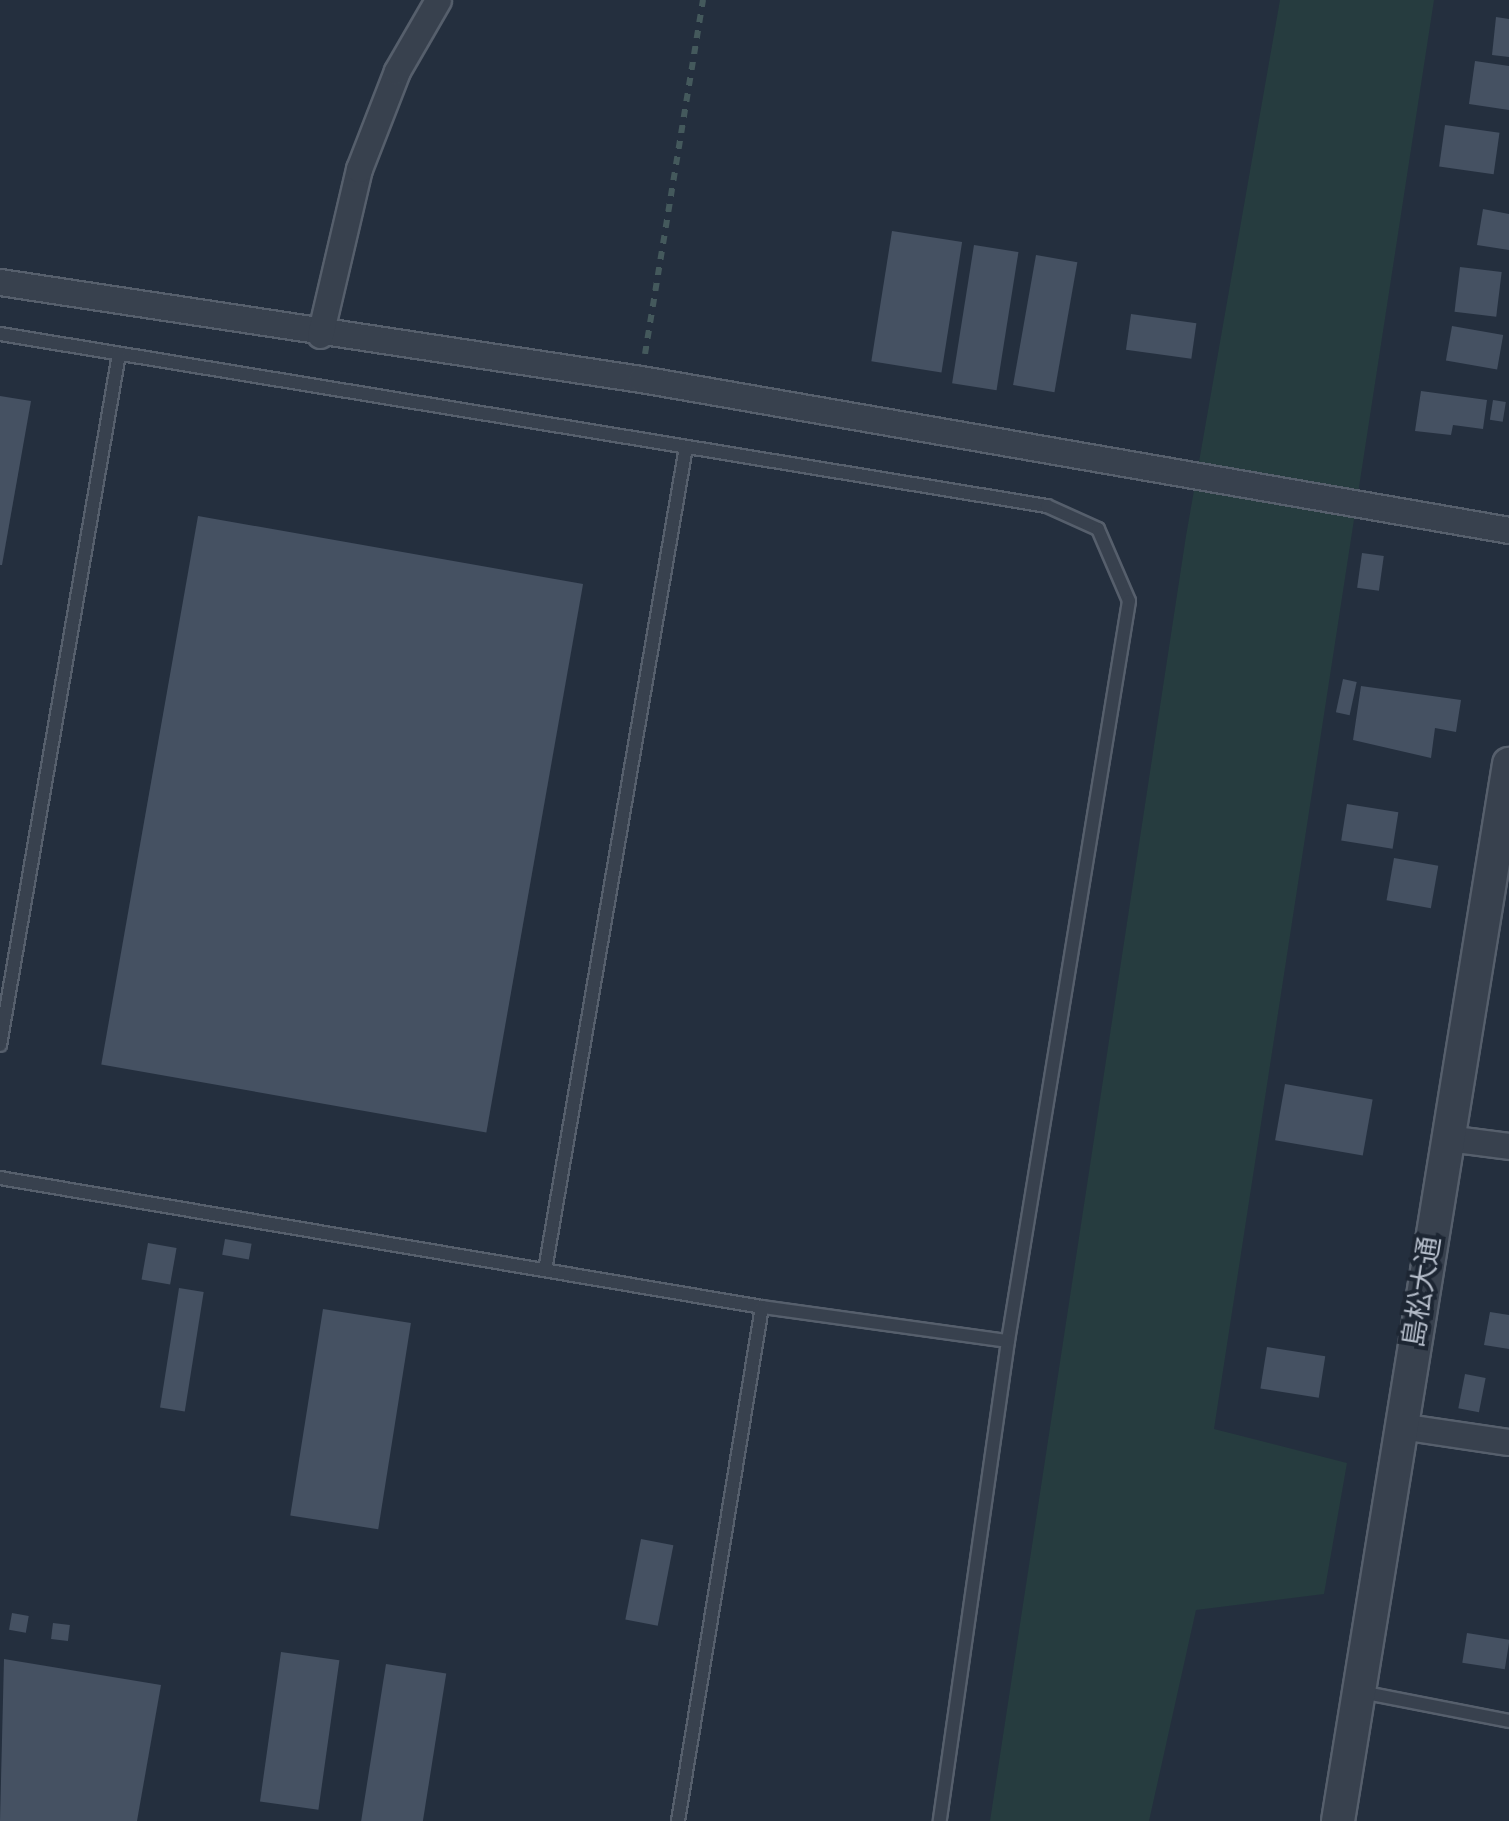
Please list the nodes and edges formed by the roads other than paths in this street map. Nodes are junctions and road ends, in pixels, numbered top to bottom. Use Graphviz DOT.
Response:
graph roads {
  1 [pos="438,0"];
  2 [pos="0,282"];
  3 [pos="0,334"];
  4 [pos="320,335"];
  5 [pos="119,354"];
  6 [pos="686,447"];
  7 [pos="1509,530"];
  8 [pos="1509,764"];
  9 [pos="0,1045"];
  10 [pos="1447,1138"];
  11 [pos="1509,1146"];
  12 [pos="0,1178"];
  13 [pos="545,1270"];
  14 [pos="762,1307"];
  15 [pos="1008,1341"];
  16 [pos="1400,1426"];
  17 [pos="1509,1442"];
  18 [pos="1359,1692"];
  19 [pos="1509,1721"];
  20 [pos="678,1821"];
  21 [pos="940,1821"];
  22 [pos="1338,1821"];
  1 -- 4 [label="street"];
  2 -- 4 [label="street"];
  3 -- 5 [label="lane"];
  4 -- 7 [label="street"];
  5 -- 6 [label="lane"];
  5 -- 9 [label="lane"];
  6 -- 13 [label="lane"];
  6 -- 15 [label="lane"];
  8 -- 10 [label="street, 島松大通"];
  10 -- 11 [label="street"];
  10 -- 16 [label="street, 島松大通"];
  12 -- 13 [label="lane"];
  13 -- 14 [label="lane"];
  14 -- 15 [label="lane"];
  14 -- 20 [label="lane"];
  15 -- 21 [label="lane"];
  16 -- 17 [label="street"];
  16 -- 18 [label="street, 島松大通"];
  18 -- 19 [label="lane"];
  18 -- 22 [label="street, 島松大通"];
}
